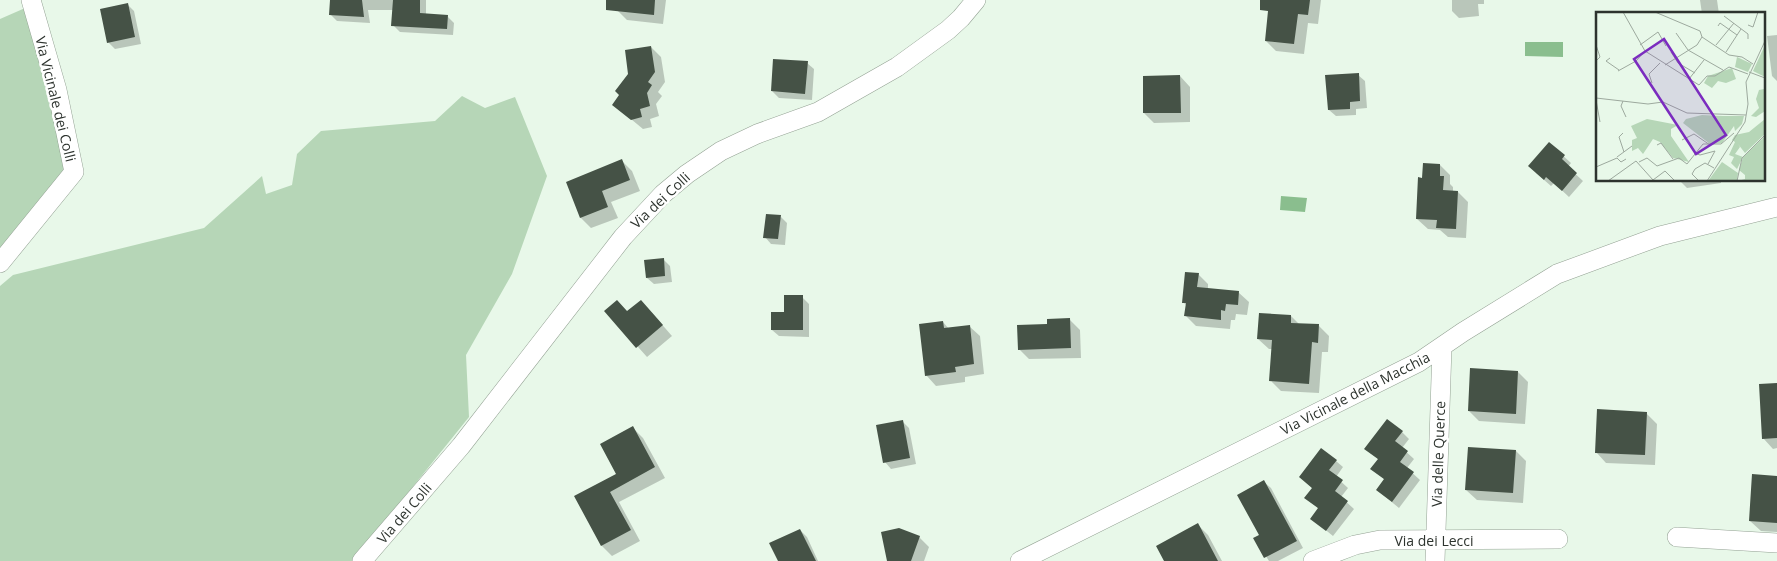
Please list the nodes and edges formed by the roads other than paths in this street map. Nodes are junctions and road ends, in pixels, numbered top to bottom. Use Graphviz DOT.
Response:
graph roads {
  1 [pos="31,0"];
  2 [pos="976,0"];
  3 [pos="1777,207"];
  4 [pos="0,263"];
  5 [pos="1442,347"];
  6 [pos="1677,537"];
  7 [pos="1558,539"];
  8 [pos="1435,540"];
  9 [pos="1777,543"];
  10 [pos="1045,556"];
  11 [pos="362,561"];
  12 [pos="1020,561"];
  13 [pos="1313,561"];
  14 [pos="1435,561"];
  1 -- 4 [label="street, Via Vicinale dei Colli"];
  2 -- 11 [label="street, Via dei Colli"];
  3 -- 5 [label="street, Via Vicinale della Macchia"];
  5 -- 8 [label="street, Via delle Querce"];
  5 -- 10 [label="street, Via Vicinale della Macchia"];
  6 -- 9 [label="street"];
  7 -- 8 [label="street, Via dei Lecci"];
  8 -- 13 [label="street, Via dei Lecci"];
  8 -- 14 [label="street, Via delle Querce"];
  10 -- 12 [label="street, Via Vicinale della Macchia"];
}
